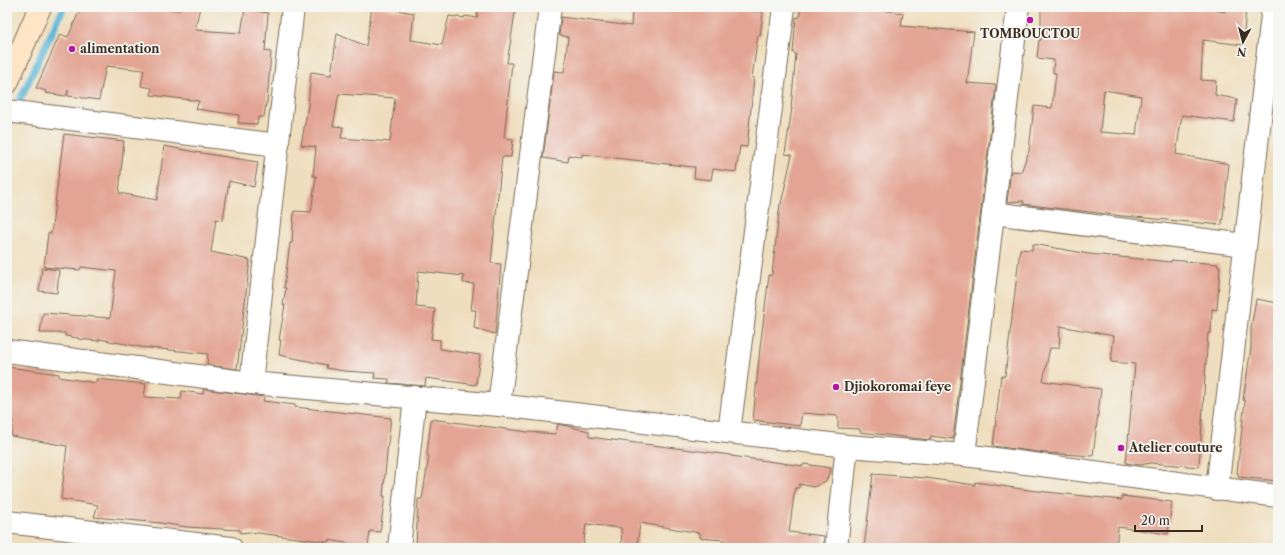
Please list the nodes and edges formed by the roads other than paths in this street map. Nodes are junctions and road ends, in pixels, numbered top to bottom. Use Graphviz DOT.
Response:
graph roads {
  1 [pos="40,7"];
  2 [pos="293,7"];
  3 [pos="550,7"];
  4 [pos="784,7"];
  5 [pos="1018,7"];
  6 [pos="1274,7"];
  7 [pos="7,83"];
  8 [pos="7,110"];
  9 [pos="278,145"];
  10 [pos="993,213"];
  11 [pos="1245,245"];
  12 [pos="7,351"];
  13 [pos="251,383"];
  14 [pos="415,397"];
  15 [pos="500,405"];
  16 [pos="729,432"];
  17 [pos="847,446"];
  18 [pos="964,455"];
  19 [pos="1217,489"];
  20 [pos="1278,496"];
  21 [pos="7,522"];
  22 [pos="231,548"];
  23 [pos="399,548"];
  24 [pos="836,548"];
  1 -- 7 [label="street"];
  2 -- 9 [label="street"];
  3 -- 15 [label="street"];
  4 -- 16 [label="street"];
  5 -- 10 [label="street"];
  6 -- 11 [label="street"];
  8 -- 9 [label="street"];
  9 -- 13 [label="street"];
  10 -- 11 [label="street"];
  10 -- 18 [label="street"];
  11 -- 19 [label="street"];
  12 -- 13 [label="street"];
  13 -- 14 [label="street"];
  14 -- 15 [label="street"];
  14 -- 23 [label="street"];
  15 -- 16 [label="street"];
  16 -- 17 [label="street"];
  17 -- 18 [label="street"];
  17 -- 24 [label="street"];
  18 -- 19 [label="street"];
  19 -- 20 [label="street"];
  21 -- 22 [label="street"];
}
